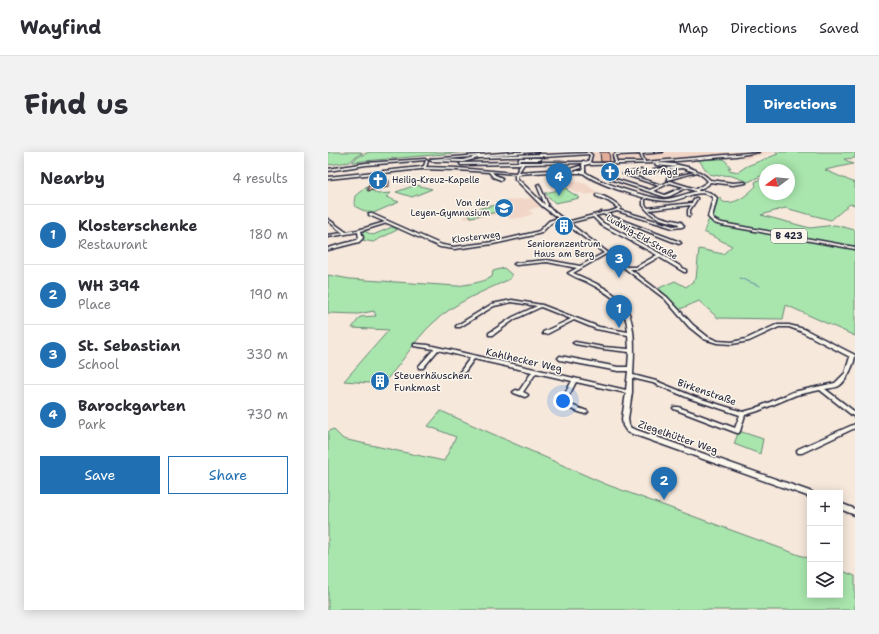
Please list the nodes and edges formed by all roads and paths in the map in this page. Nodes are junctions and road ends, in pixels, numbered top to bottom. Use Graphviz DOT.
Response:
graph roads {
  1 [pos="516,152"];
  2 [pos="525,152"];
  3 [pos="662,152"];
  4 [pos="758,152"];
  5 [pos="537,153"];
  6 [pos="589,153"];
  7 [pos="642,153"];
  8 [pos="543,154"];
  9 [pos="432,159"];
  10 [pos="540,159"];
  11 [pos="426,160"];
  12 [pos="463,161"];
  13 [pos="543,162"];
  14 [pos="560,162"];
  15 [pos="644,162"];
  16 [pos="507,163"];
  17 [pos="519,163"];
  18 [pos="523,163"];
  19 [pos="585,163"];
  20 [pos="616,163"];
  21 [pos="631,163"];
  22 [pos="461,164"];
  23 [pos="492,167"];
  24 [pos="565,167"];
  25 [pos="685,167"];
  26 [pos="422,168"];
  27 [pos="542,168"];
  28 [pos="336,169"];
  29 [pos="457,169"];
  30 [pos="328,170"];
  31 [pos="657,170"];
  32 [pos="642,171"];
  33 [pos="488,172"];
  34 [pos="498,172"];
  35 [pos="584,172"];
  36 [pos="696,172"];
  37 [pos="516,173"];
  38 [pos="493,174"];
  39 [pos="510,174"];
  40 [pos="328,178"];
  41 [pos="334,178"];
  42 [pos="501,179"];
  43 [pos="612,179"];
  44 [pos="668,179"];
  45 [pos="709,180"];
  46 [pos="745,183"];
  47 [pos="538,185"];
  48 [pos="662,186"];
  49 [pos="686,187"];
  50 [pos="651,191"];
  51 [pos="697,191"];
  52 [pos="597,195"];
  53 [pos="648,197"];
  54 [pos="696,199"];
  55 [pos="692,204"];
  56 [pos="545,206"];
  57 [pos="647,209"];
  58 [pos="617,210"];
  59 [pos="370,214"];
  60 [pos="602,214"];
  61 [pos="593,216"];
  62 [pos="689,216"];
  63 [pos="560,218"];
  64 [pos="328,220"];
  65 [pos="387,222"];
  66 [pos="566,223"];
  67 [pos="359,231"];
  68 [pos="345,233"];
  69 [pos="328,236"];
  70 [pos="679,243"];
  71 [pos="855,248"];
  72 [pos="328,249"];
  73 [pos="606,252"];
  74 [pos="660,255"];
  75 [pos="516,264"];
  76 [pos="580,267"];
  77 [pos="626,268"];
  78 [pos="684,271"];
  79 [pos="541,306"];
  80 [pos="574,318"];
  81 [pos="458,326"];
  82 [pos="545,333"];
  83 [pos="491,334"];
  84 [pos="630,334"];
  85 [pos="575,342"];
  86 [pos="416,345"];
  87 [pos="437,348"];
  88 [pos="630,351"];
  89 [pos="854,356"];
  90 [pos="473,357"];
  91 [pos="560,358"];
  92 [pos="421,367"];
  93 [pos="630,369"];
  94 [pos="535,371"];
  95 [pos="459,376"];
  96 [pos="630,376"];
  97 [pos="575,380"];
  98 [pos="822,388"];
  99 [pos="629,392"];
  100 [pos="520,393"];
  101 [pos="676,408"];
  102 [pos="585,412"];
  103 [pos="743,414"];
  104 [pos="855,415"];
  105 [pos="855,426"];
  106 [pos="800,451"];
  107 [pos="807,493"];
  108 [pos="843,507"];
  109 [pos="855,512"];
  1 -- 2 [label="main road"];
  1 -- 5 [label="main road"];
  1 -- 9 [label="main road"];
  3 -- 7 [label="street"];
  4 -- 15 [label="street"];
  5 -- 8 [label="street"];
  5 -- 12 [label="street"];
  6 -- 8 [label="street"];
  6 -- 19 [label="main road"];
  7 -- 15 [label="street"];
  7 -- 20 [label="street"];
  8 -- 13 [label="street"];
  9 -- 11 [label="main road"];
  9 -- 12 [label="street"];
  10 -- 17 [label="street"];
  11 -- 26 [label="main road"];
  11 -- 28 [label="street"];
  12 -- 22 [label="street"];
  13 -- 14 [label="street"];
  13 -- 18 [label="street"];
  13 -- 27 [label="street"];
  14 -- 19 [label="street"];
  14 -- 24 [label="street"];
  15 -- 21 [label="street"];
  16 -- 17 [label="street"];
  16 -- 22 [label="street"];
  16 -- 34 [label="street"];
  17 -- 18 [label="street"];
  18 -- 37 [label="street"];
  19 -- 20 [label="street"];
  19 -- 24 [label="street"];
  19 -- 24 [label="street"];
  19 -- 35 [label="main road"];
  20 -- 21 [label="street"];
  21 -- 25 [label="street"];
  22 -- 29 [label="street"];
  23 -- 33 [label="street"];
  24 -- 27 [label="street"];
  24 -- 35 [label="street"];
  25 -- 31 [label="street"];
  25 -- 36 [label="street"];
  26 -- 29 [label="street"];
  26 -- 41 [label="main road"];
  27 -- 37 [label="street"];
  28 -- 30 [label="street"];
  28 -- 41 [label="street"];
  29 -- 33 [label="street"];
  32 -- 48 [label="street"];
  33 -- 34 [label="street"];
  33 -- 38 [label="street"];
  34 -- 39 [label="street"];
  35 -- 53 [label="main road"];
  36 -- 44 [label="street"];
  36 -- 45 [label="street"];
  37 -- 39 [label="street"];
  37 -- 56 [label="street"];
  38 -- 39 [label="street"];
  38 -- 42 [label="street"];
  40 -- 41 [label="main road"];
  43 -- 50 [label="street"];
  45 -- 46 [label="street"];
  45 -- 51 [label="street"];
  47 -- 56 [label="street"];
  48 -- 49 [label="street"];
  48 -- 50 [label="street"];
  49 -- 50 [label="street"];
  49 -- 51 [label="street"];
  51 -- 53 [label="main road"];
  51 -- 71 [label="main road, B 423"];
  52 -- 58 [label="street"];
  53 -- 57 [label="street"];
  54 -- 55 [label="street"];
  55 -- 57 [label="street"];
  55 -- 62 [label="street"];
  56 -- 63 [label="street"];
  57 -- 58 [label="street"];
  58 -- 60 [label="street"];
  59 -- 65 [label="street, Klosterweg"];
  60 -- 61 [label="street"];
  60 -- 70 [label="street"];
  61 -- 66 [label="street"];
  61 -- 74 [label="street, Ludwig-Eid-Straße"];
  63 -- 65 [label="street, Klosterweg"];
  63 -- 66 [label="street"];
  64 -- 68 [label="street"];
  65 -- 67 [label="street"];
  66 -- 73 [label="street"];
  67 -- 68 [label="street"];
  67 -- 72 [label="street"];
  68 -- 69 [label="street"];
  73 -- 76 [label="street"];
  73 -- 77 [label="street"];
  74 -- 77 [label="street"];
  74 -- 78 [label="street, Ludwig-Eid-Straße"];
  75 -- 76 [label="street"];
  76 -- 84 [label="street, Ziegelhütter Weg"];
  77 -- 89 [label="street"];
  79 -- 80 [label="street"];
  79 -- 81 [label="street"];
  79 -- 83 [label="street"];
  80 -- 82 [label="street"];
  80 -- 84 [label="street"];
  84 -- 88 [label="street, Ziegelhütter Weg"];
  85 -- 88 [label="street"];
  86 -- 87 [label="street, Kahlhecker Weg"];
  87 -- 90 [label="street, Kahlhecker Weg"];
  87 -- 92 [label="street"];
  88 -- 93 [label="street, Ziegelhütter Weg"];
  89 -- 98 [label="street, Birkenstraße"];
  90 -- 94 [label="street, Kahlhecker Weg"];
  90 -- 95 [label="street"];
  91 -- 93 [label="street"];
  93 -- 96 [label="street, Ziegelhütter Weg"];
  94 -- 97 [label="street, Kahlhecker Weg"];
  94 -- 100 [label="street"];
  96 -- 99 [label="street, Ziegelhütter Weg"];
  96 -- 103 [label="street, Birkenstraße"];
  97 -- 99 [label="street, Kahlhecker Weg"];
  97 -- 102 [label="street"];
  98 -- 103 [label="street, Birkenstraße"];
  98 -- 104 [label="street"];
  99 -- 107 [label="street, Ziegelhütter Weg"];
  101 -- 103 [label="street"];
  105 -- 106 [label="street"];
  108 -- 109 [label="street"];
}
